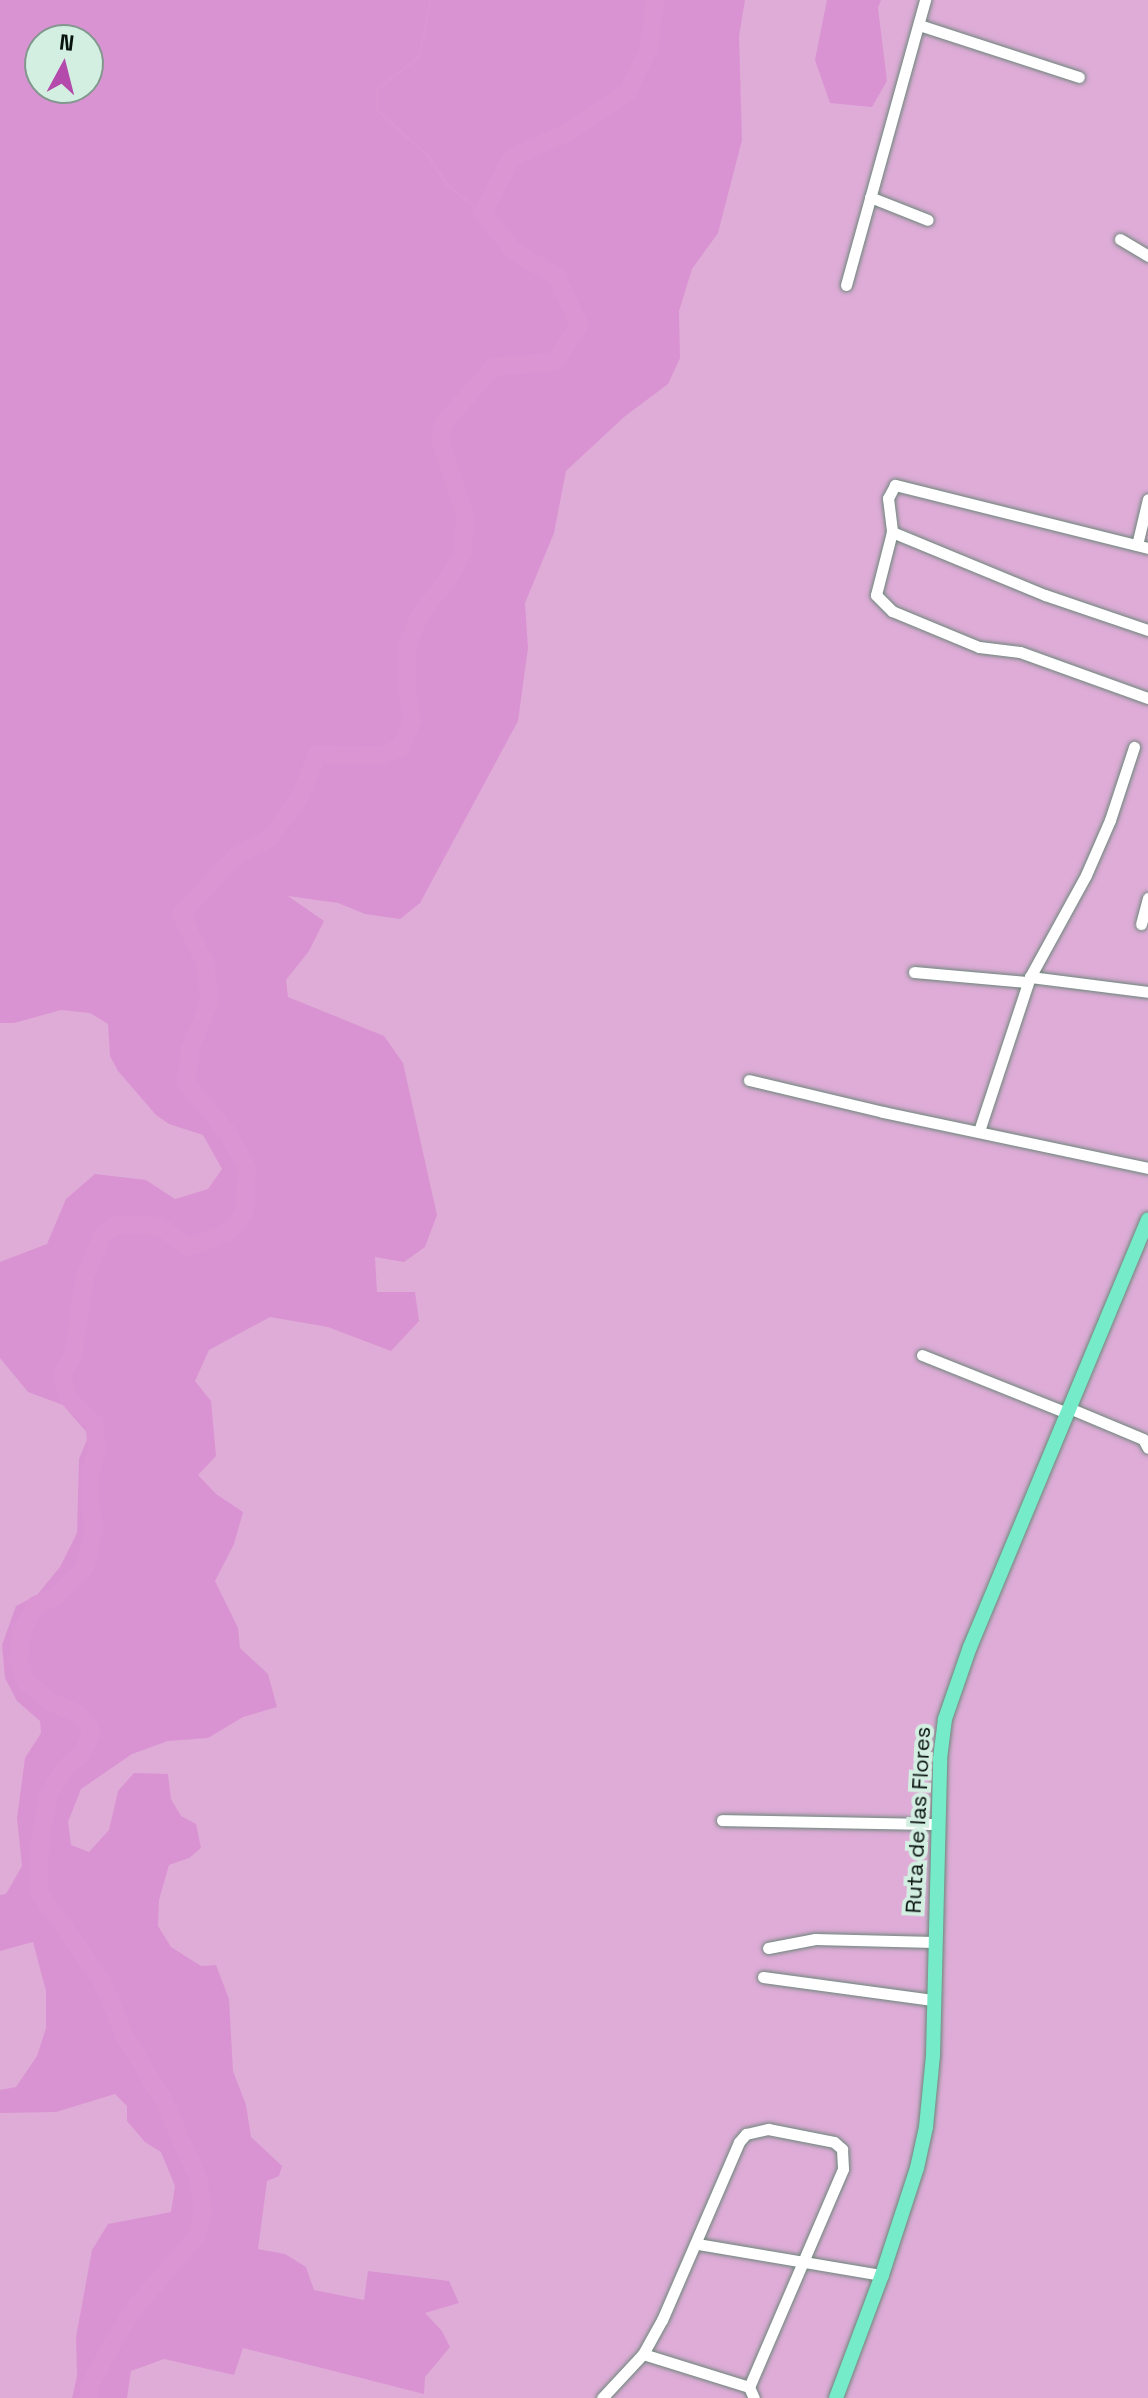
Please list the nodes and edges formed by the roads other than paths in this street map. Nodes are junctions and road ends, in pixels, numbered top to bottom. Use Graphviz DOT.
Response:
graph roads {
  1 [pos="925,0"];
  2 [pos="919,25"];
  3 [pos="1079,77"];
  4 [pos="870,197"];
  5 [pos="928,220"];
  6 [pos="1120,239"];
  7 [pos="1148,256"];
  8 [pos="846,285"];
  9 [pos="1148,499"];
  10 [pos="892,532"];
  11 [pos="1142,547"];
  12 [pos="1148,630"];
  13 [pos="1148,698"];
  14 [pos="1134,747"];
  15 [pos="1148,898"];
  16 [pos="1141,924"];
  17 [pos="914,972"];
  18 [pos="1028,980"];
  19 [pos="1148,992"];
  20 [pos="749,1080"];
  21 [pos="979,1131"];
  22 [pos="1148,1168"];
  23 [pos="1148,1220"];
  24 [pos="922,1355"];
  25 [pos="1068,1410"];
  26 [pos="1148,1448"];
  27 [pos="722,1820"];
  28 [pos="938,1824"];
  29 [pos="934,1942"];
  30 [pos="768,1948"];
  31 [pos="763,1977"];
  32 [pos="934,2000"];
  33 [pos="698,2244"];
  34 [pos="802,2260"];
  35 [pos="882,2275"];
  36 [pos="643,2354"];
  37 [pos="752,2393"];
  38 [pos="602,2398"];
  39 [pos="836,2398"];
  1 -- 2 [label="street"];
  2 -- 3 [label="street"];
  2 -- 4 [label="street"];
  4 -- 5 [label="street"];
  4 -- 8 [label="street"];
  6 -- 7 [label="street"];
  9 -- 11 [label="street"];
  10 -- 11 [label="street"];
  10 -- 12 [label="street"];
  10 -- 13 [label="street"];
  14 -- 18 [label="street"];
  15 -- 16 [label="street"];
  17 -- 18 [label="street"];
  18 -- 19 [label="street"];
  18 -- 21 [label="street"];
  20 -- 21 [label="street"];
  21 -- 22 [label="street"];
  23 -- 25 [label="main road, Ruta de las Flores"];
  24 -- 25 [label="street"];
  25 -- 26 [label="street"];
  25 -- 28 [label="main road, Ruta de las Flores"];
  27 -- 28 [label="street"];
  28 -- 29 [label="main road, Ruta de las Flores"];
  29 -- 30 [label="street"];
  29 -- 32 [label="main road, Ruta de las Flores"];
  31 -- 32 [label="street"];
  32 -- 35 [label="main road, Ruta de las Flores"];
  33 -- 34 [label="street"];
  33 -- 34 [label="street"];
  33 -- 36 [label="street"];
  34 -- 35 [label="street"];
  34 -- 37 [label="street"];
  35 -- 39 [label="main road, Ruta de las Flores"];
  36 -- 37 [label="street"];
  36 -- 38 [label="street"];
}
